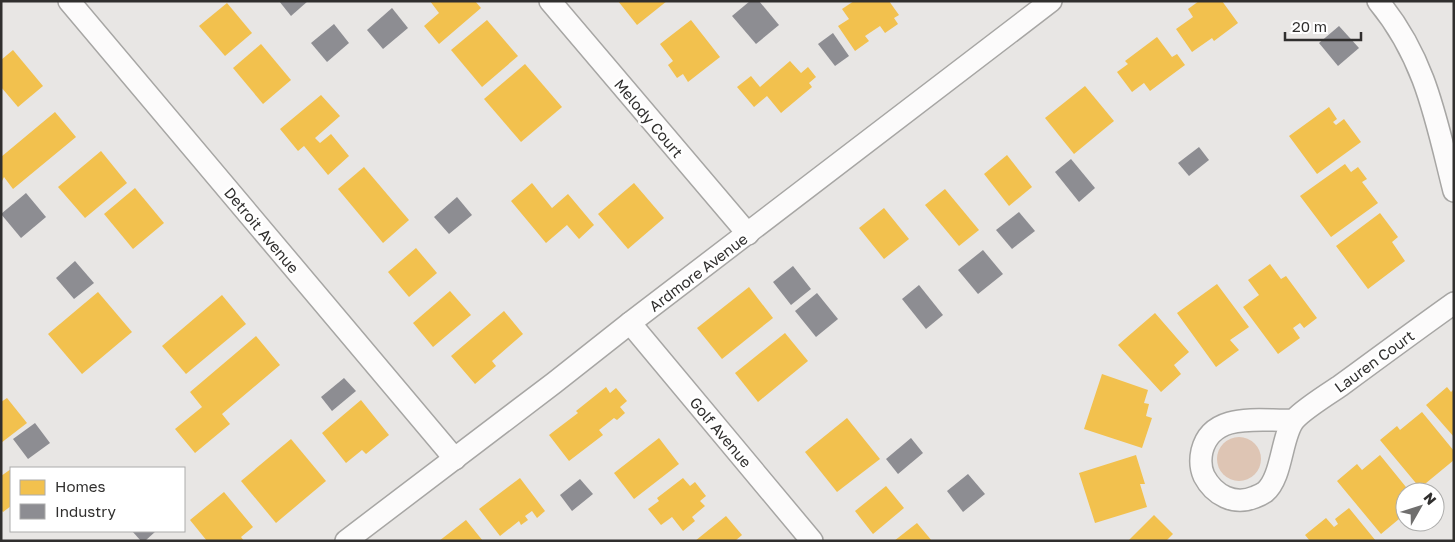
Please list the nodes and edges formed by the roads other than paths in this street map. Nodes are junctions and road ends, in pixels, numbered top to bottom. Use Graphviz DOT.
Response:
graph roads {
  1 [pos="69,1"];
  2 [pos="550,1"];
  3 [pos="1050,1"];
  4 [pos="1378,1"];
  5 [pos="1454,191"];
  6 [pos="748,234"];
  7 [pos="1454,303"];
  8 [pos="630,323"];
  9 [pos="1294,420"];
  10 [pos="455,459"];
  11 [pos="359,537"];
  12 [pos="812,541"];
  1 -- 10 [label="street, Detroit Avenue"];
  2 -- 6 [label="street, Melody Court"];
  3 -- 6 [label="street, Ardmore Avenue"];
  4 -- 5 [label="street"];
  6 -- 8 [label="street, Ardmore Avenue"];
  7 -- 9 [label="street, Lauren Court"];
  8 -- 10 [label="street, Ardmore Avenue"];
  8 -- 12 [label="street, Golf Avenue"];
  9 -- 9 [label="street"];
  10 -- 11 [label="street, Ardmore Avenue"];
}
